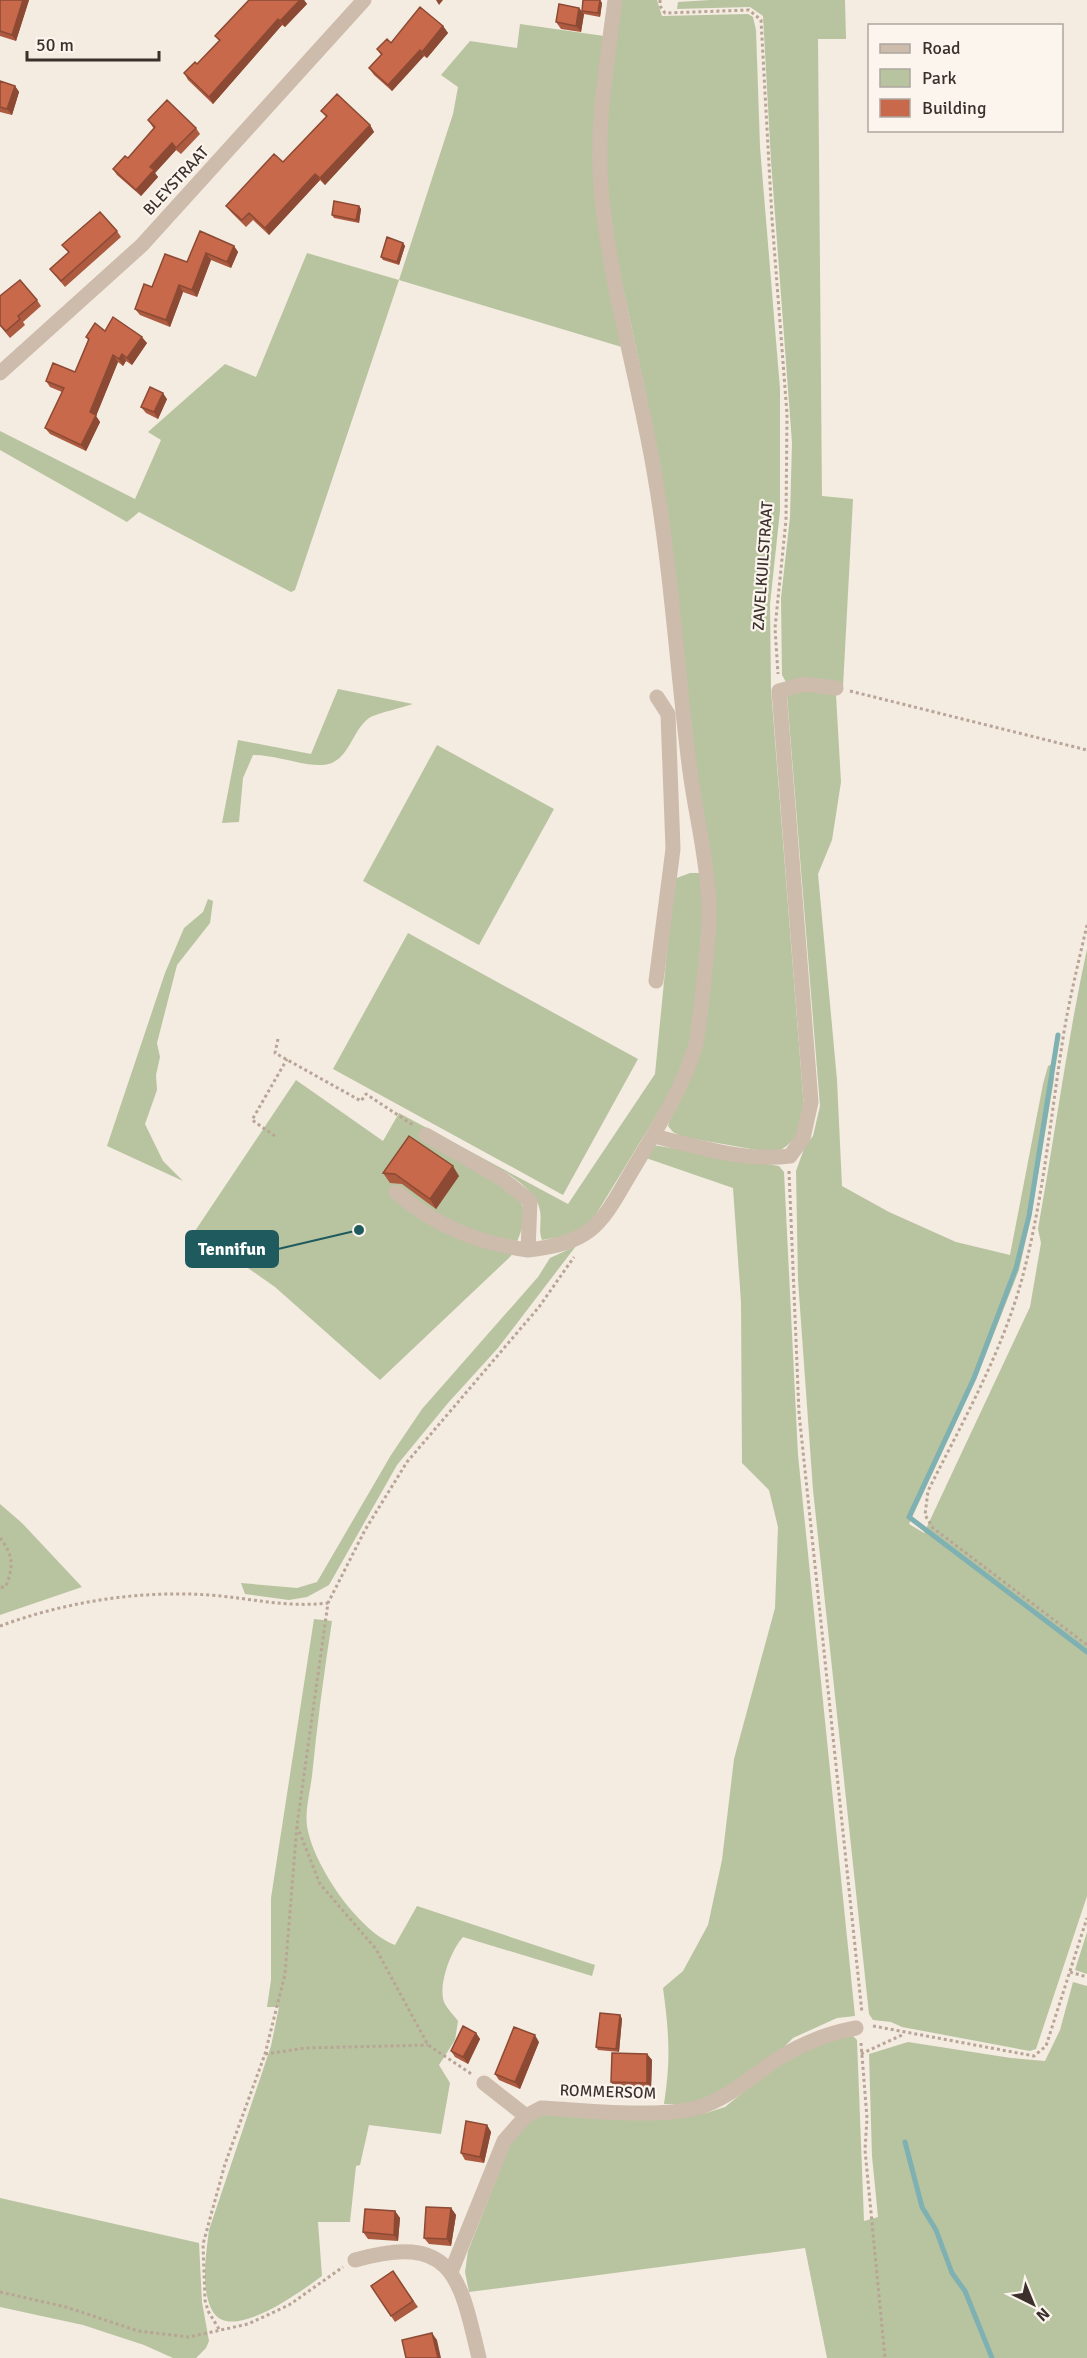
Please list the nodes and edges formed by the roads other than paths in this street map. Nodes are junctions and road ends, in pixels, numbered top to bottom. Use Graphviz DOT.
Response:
graph roads {
  1 [pos="364,0"];
  2 [pos="615,0"];
  3 [pos="0,373"];
  4 [pos="836,688"];
  5 [pos="657,697"];
  6 [pos="656,981"];
  7 [pos="426,1135"];
  8 [pos="653,1136"];
  9 [pos="396,1192"];
  10 [pos="528,1250"];
  11 [pos="860,2027"];
  12 [pos="484,2083"];
  13 [pos="526,2116"];
  14 [pos="355,2260"];
  15 [pos="451,2271"];
  16 [pos="479,2358"];
  1 -- 3 [label="street, BLEYSTRAAT"];
  2 -- 8 [label="street"];
  4 -- 8 [label="street"];
  5 -- 6 [label="street"];
  7 -- 10 [label="street"];
  8 -- 10 [label="street"];
  9 -- 10 [label="street"];
  11 -- 13 [label="street, ROMMERSOM"];
  12 -- 13 [label="street"];
  13 -- 15 [label="street"];
  14 -- 15 [label="street"];
  15 -- 16 [label="street"];
}
